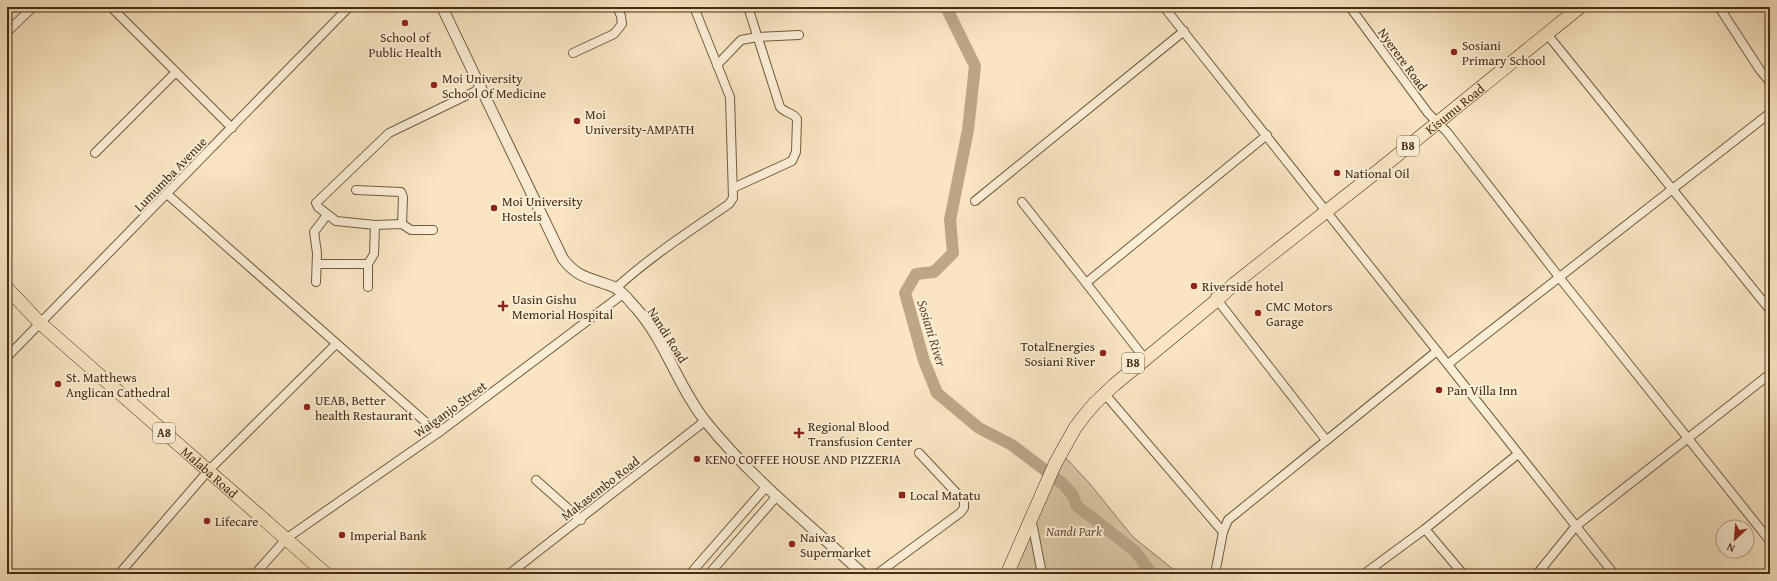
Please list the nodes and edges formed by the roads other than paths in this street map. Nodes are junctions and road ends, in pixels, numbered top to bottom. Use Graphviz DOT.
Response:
graph roads {
  1 [pos="33,7"];
  2 [pos="111,7"];
  3 [pos="349,7"];
  4 [pos="442,7"];
  5 [pos="617,7"];
  6 [pos="694,7"];
  7 [pos="748,7"];
  8 [pos="1164,7"];
  9 [pos="1350,7"];
  10 [pos="1580,7"];
  11 [pos="1719,7"];
  12 [pos="1184,31"];
  13 [pos="7,32"];
  14 [pos="1547,34"];
  15 [pos="799,35"];
  16 [pos="758,37"];
  17 [pos="573,53"];
  18 [pos="717,65"];
  19 [pos="176,72"];
  20 [pos="1770,82"];
  21 [pos="480,89"];
  22 [pos="1770,113"];
  23 [pos="1437,123"];
  24 [pos="232,128"];
  25 [pos="1267,135"];
  26 [pos="95,153"];
  27 [pos="733,188"];
  28 [pos="1673,189"];
  29 [pos="356,190"];
  30 [pos="168,194"];
  31 [pos="975,201"];
  32 [pos="1022,202"];
  33 [pos="1326,212"];
  34 [pos="327,215"];
  35 [pos="402,224"];
  36 [pos="375,225"];
  37 [pos="433,230"];
  38 [pos="317,264"];
  39 [pos="368,264"];
  40 [pos="1559,277"];
  41 [pos="316,282"];
  42 [pos="1086,282"];
  43 [pos="368,287"];
  44 [pos="7,288"];
  45 [pos="620,291"];
  46 [pos="1215,298"];
  47 [pos="1770,310"];
  48 [pos="40,323"];
  49 [pos="336,344"];
  50 [pos="1437,351"];
  51 [pos="1142,355"];
  52 [pos="7,357"];
  53 [pos="1448,364"];
  54 [pos="1770,374"];
  55 [pos="1104,394"];
  56 [pos="705,421"];
  57 [pos="438,433"];
  58 [pos="1688,438"];
  59 [pos="1326,440"];
  60 [pos="920,452"];
  61 [pos="1518,454"];
  62 [pos="1053,462"];
  63 [pos="208,471"];
  64 [pos="536,480"];
  65 [pos="1044,483"];
  66 [pos="766,487"];
  67 [pos="777,496"];
  68 [pos="580,520"];
  69 [pos="1029,524"];
  70 [pos="1576,526"];
  71 [pos="1425,529"];
  72 [pos="1223,532"];
  73 [pos="287,538"];
  74 [pos="1770,541"];
  75 [pos="119,574"];
  76 [pos="255,574"];
  77 [pos="326,574"];
  78 [pos="509,574"];
  79 [pos="690,574"];
  80 [pos="709,574"];
  81 [pos="863,574"];
  82 [pos="877,574"];
  83 [pos="1001,574"];
  84 [pos="1007,574"];
  85 [pos="1042,574"];
  86 [pos="1215,574"];
  87 [pos="1364,574"];
  88 [pos="1463,574"];
  89 [pos="1537,574"];
  90 [pos="1614,574"];
  1 -- 13 [label="street"];
  2 -- 19 [label="street"];
  3 -- 24 [label="street, Lumumba Avenue"];
  4 -- 21 [label="street"];
  5 -- 17 [label="street"];
  6 -- 18 [label="street"];
  7 -- 16 [label="street"];
  8 -- 12 [label="street"];
  9 -- 23 [label="street, Nyerere Road"];
  10 -- 14 [label="highway, Kisumu Road / B8"];
  11 -- 20 [label="street"];
  12 -- 25 [label="street"];
  12 -- 31 [label="street"];
  14 -- 23 [label="highway, Kisumu Road / B8"];
  14 -- 28 [label="street"];
  15 -- 16 [label="street"];
  16 -- 18 [label="street"];
  16 -- 27 [label="street"];
  18 -- 27 [label="street"];
  19 -- 24 [label="street"];
  19 -- 26 [label="street"];
  21 -- 34 [label="street"];
  21 -- 45 [label="street"];
  22 -- 28 [label="street"];
  23 -- 33 [label="highway, Kisumu Road / B8"];
  23 -- 40 [label="street, Nyerere Road"];
  24 -- 30 [label="street, Lumumba Avenue"];
  25 -- 33 [label="street"];
  25 -- 42 [label="street"];
  27 -- 45 [label="street, Waiganjo Street"];
  28 -- 40 [label="street"];
  28 -- 47 [label="street"];
  29 -- 35 [label="street"];
  30 -- 48 [label="street, Lumumba Avenue"];
  30 -- 49 [label="street"];
  32 -- 42 [label="street"];
  33 -- 46 [label="highway, Kisumu Road / B8"];
  33 -- 50 [label="street"];
  34 -- 36 [label="street"];
  34 -- 38 [label="street"];
  35 -- 36 [label="street"];
  35 -- 37 [label="street"];
  36 -- 39 [label="street"];
  38 -- 39 [label="street"];
  38 -- 41 [label="street"];
  39 -- 43 [label="street"];
  40 -- 53 [label="street"];
  40 -- 58 [label="street, Nyerere Road"];
  42 -- 51 [label="street"];
  44 -- 48 [label="highway, Malaba Road / A8"];
  45 -- 56 [label="street, Nandi Road"];
  45 -- 57 [label="street, Waiganjo Street"];
  46 -- 51 [label="highway, B8"];
  46 -- 55 [label="highway, B8"];
  46 -- 59 [label="street"];
  48 -- 52 [label="street, Lumumba Avenue"];
  48 -- 63 [label="highway, Malaba Road / A8"];
  49 -- 57 [label="street"];
  49 -- 63 [label="street"];
  50 -- 53 [label="street"];
  50 -- 59 [label="street"];
  51 -- 62 [label="highway, B8"];
  53 -- 61 [label="street"];
  54 -- 58 [label="street"];
  55 -- 62 [label="highway, B8"];
  55 -- 72 [label="street"];
  56 -- 66 [label="street, Nandi Road"];
  56 -- 68 [label="street, Makasembo Road"];
  57 -- 73 [label="street, Waiganjo Street"];
  58 -- 70 [label="street"];
  58 -- 74 [label="street, Nyerere Road"];
  59 -- 72 [label="street"];
  60 -- 82 [label="street"];
  61 -- 70 [label="street"];
  61 -- 71 [label="street"];
  62 -- 65 [label="highway, B8"];
  63 -- 73 [label="highway, Malaba Road / A8"];
  63 -- 75 [label="street"];
  64 -- 68 [label="street"];
  65 -- 69 [label="highway, B8"];
  65 -- 83 [label="highway, B8"];
  66 -- 67 [label="street, Nandi Road"];
  66 -- 79 [label="street"];
  67 -- 80 [label="street"];
  67 -- 81 [label="street, Nandi Road"];
  68 -- 78 [label="street, Makasembo Road"];
  69 -- 84 [label="highway, B8"];
  69 -- 85 [label="street"];
  70 -- 89 [label="street"];
  70 -- 90 [label="street"];
  71 -- 87 [label="street"];
  71 -- 88 [label="street"];
  72 -- 86 [label="street"];
  73 -- 76 [label="street, Waiganjo Street"];
  73 -- 77 [label="highway, Malaba Road / A8"];
}
